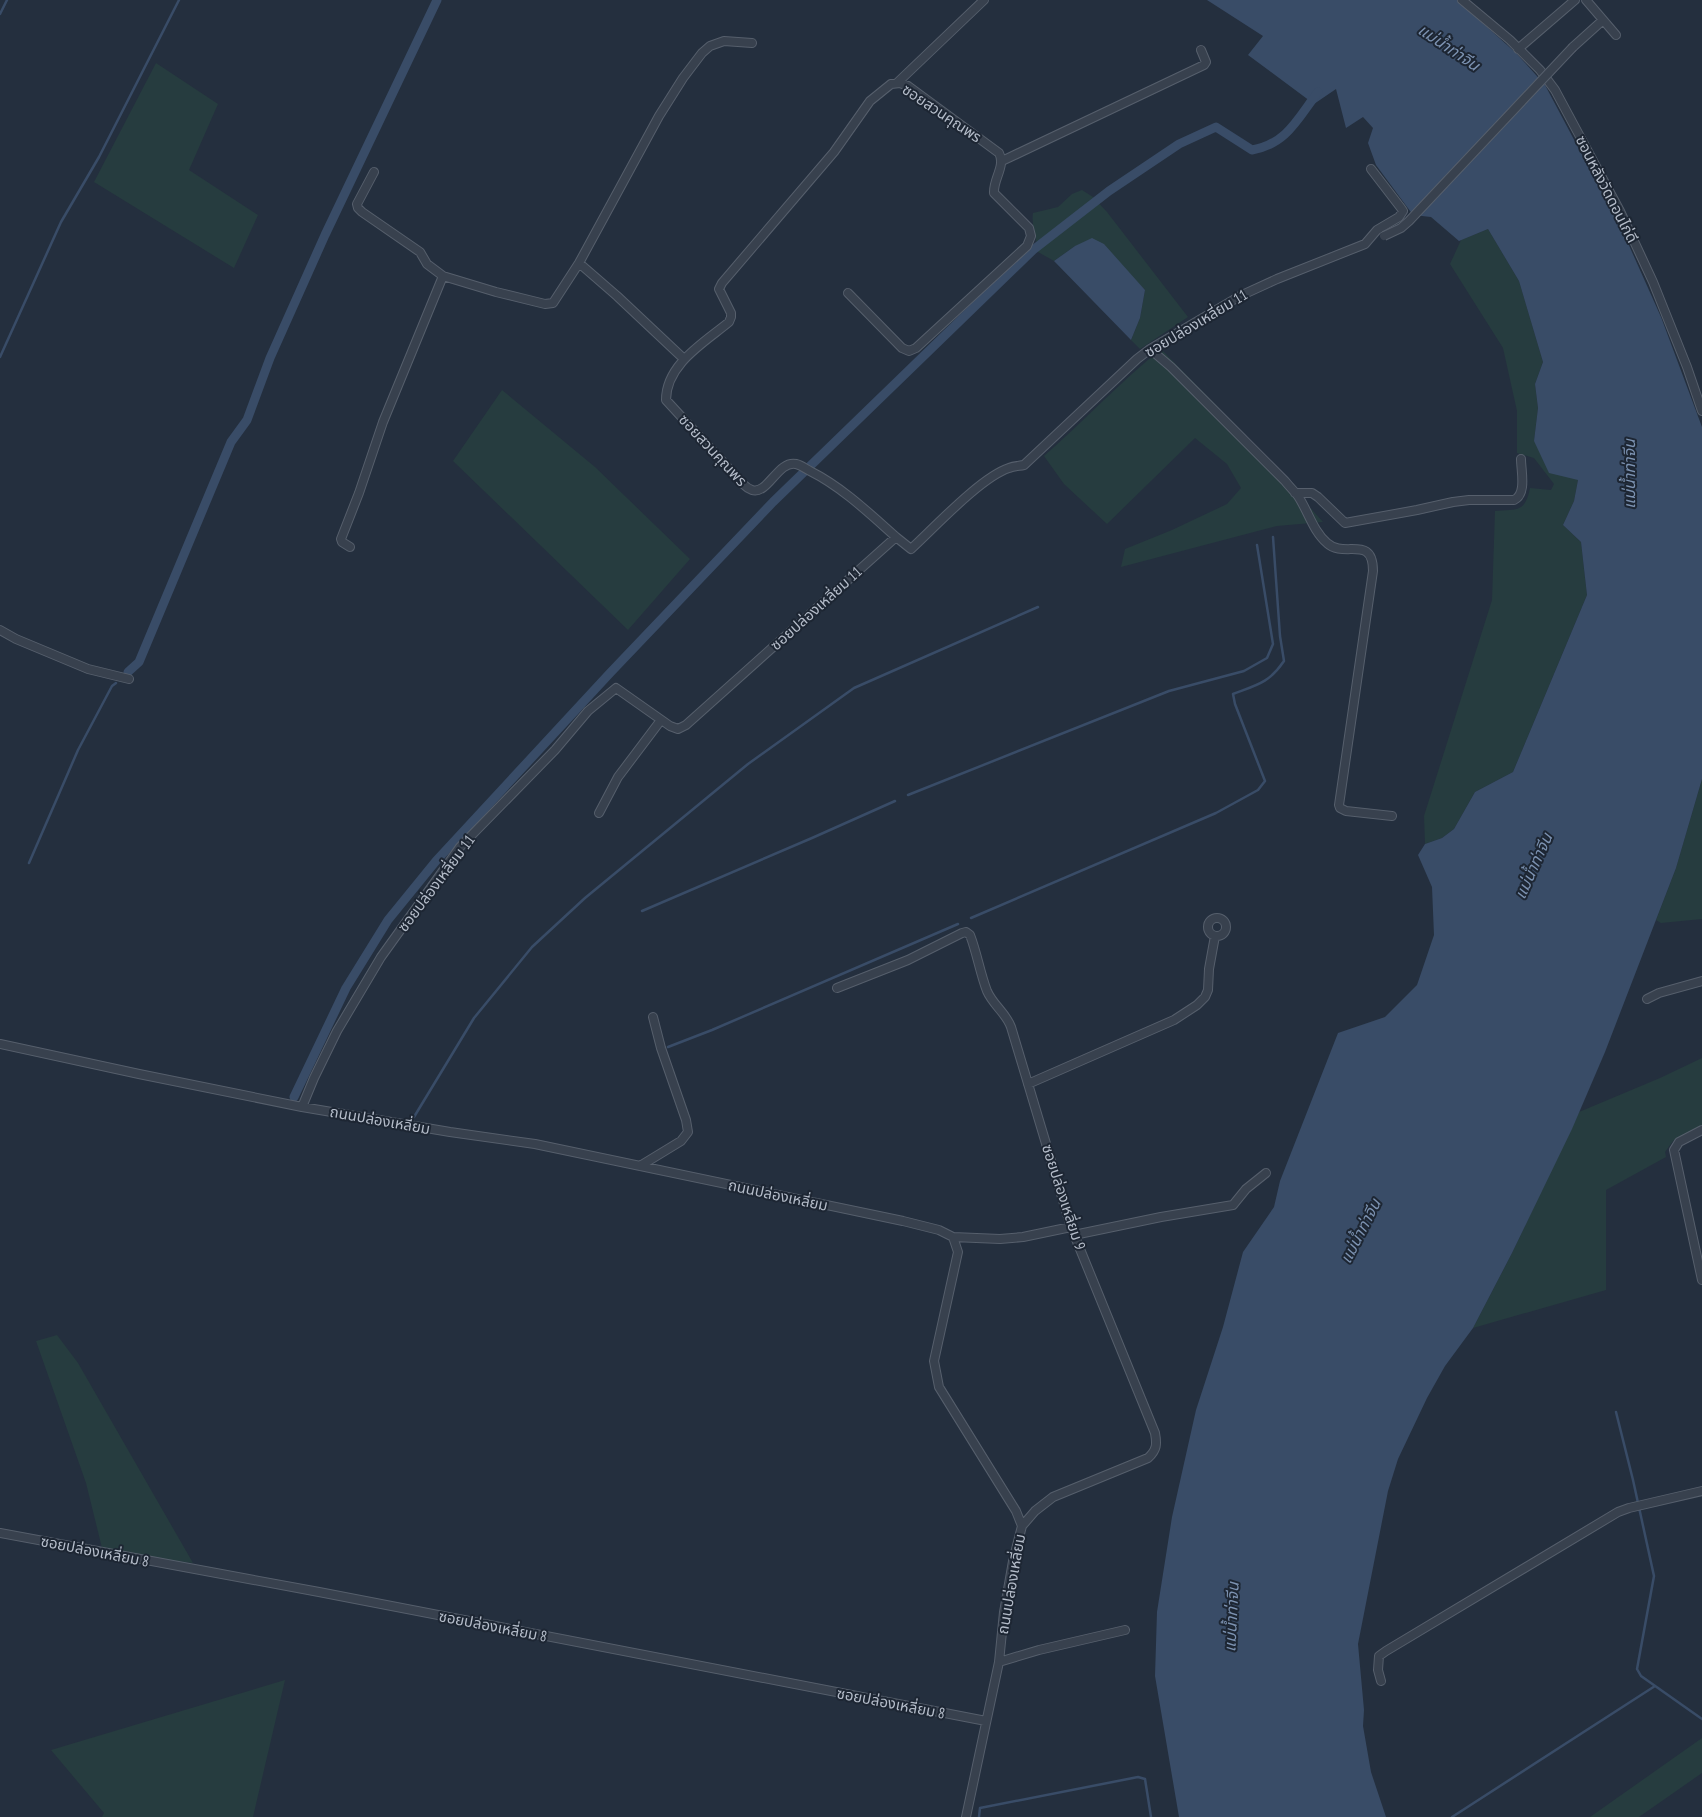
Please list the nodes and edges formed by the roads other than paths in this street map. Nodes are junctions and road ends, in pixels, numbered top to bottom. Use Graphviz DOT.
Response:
graph roads {
  1 [pos="984,0"];
  2 [pos="1462,0"];
  3 [pos="1575,0"];
  4 [pos="1588,2"];
  5 [pos="1603,20"];
  6 [pos="1615,34"];
  7 [pos="752,43"];
  8 [pos="1518,48"];
  9 [pos="1202,50"];
  10 [pos="897,83"];
  11 [pos="1002,161"];
  12 [pos="1371,169"];
  13 [pos="374,172"];
  14 [pos="1366,244"];
  15 [pos="579,263"];
  16 [pos="443,276"];
  17 [pos="848,294"];
  18 [pos="1150,349"];
  19 [pos="684,359"];
  20 [pos="1702,411"];
  21 [pos="1521,459"];
  22 [pos="1295,493"];
  23 [pos="896,537"];
  24 [pos="350,547"];
  25 [pos="0,630"];
  26 [pos="129,679"];
  27 [pos="661,720"];
  28 [pos="599,813"];
  29 [pos="1392,816"];
  30 [pos="1214,936"];
  31 [pos="1702,980"];
  32 [pos="837,988"];
  33 [pos="1647,999"];
  34 [pos="653,1017"];
  35 [pos="0,1044"];
  36 [pos="1028,1084"];
  37 [pos="302,1107"];
  38 [pos="1702,1130"];
  39 [pos="640,1166"];
  40 [pos="1266,1173"];
  41 [pos="1073,1231"];
  42 [pos="953,1237"];
  43 [pos="1702,1280"];
  44 [pos="1702,1491"];
  45 [pos="1022,1526"];
  46 [pos="0,1533"];
  47 [pos="1125,1630"];
  48 [pos="998,1662"];
  49 [pos="1381,1680"];
  50 [pos="986,1721"];
  51 [pos="966,1817"];
  1 -- 10 [label="street"];
  2 -- 8 [label="street, ซอนหลังวัดดอนไก่ดี"];
  3 -- 8 [label="street"];
  4 -- 5 [label="street"];
  5 -- 6 [label="street"];
  5 -- 14 [label="street, bridge"];
  7 -- 15 [label="street"];
  8 -- 20 [label="street, ซอนหลังวัดดอนไก่ดี"];
  9 -- 11 [label="street"];
  10 -- 11 [label="street, ซอยสวนคุณพร"];
  10 -- 19 [label="street, ซอยสวนคุณพร"];
  11 -- 17 [label="street"];
  12 -- 14 [label="street, ซอยปล่องเหลี่ยม 11"];
  13 -- 16 [label="street"];
  14 -- 18 [label="street, ซอยปล่องเหลี่ยม 11"];
  15 -- 16 [label="street"];
  15 -- 19 [label="street"];
  16 -- 24 [label="street"];
  18 -- 22 [label="street"];
  18 -- 23 [label="street, ซอยปล่องเหลี่ยม 11"];
  19 -- 23 [label="street, ซอยสวนคุณพร"];
  21 -- 22 [label="street"];
  22 -- 29 [label="street"];
  23 -- 27 [label="street, ซอยปล่องเหลี่ยม 11"];
  25 -- 26 [label="street"];
  27 -- 28 [label="street"];
  27 -- 37 [label="street, ซอยปล่องเหลี่ยม 11"];
  30 -- 36 [label="street"];
  31 -- 33 [label="street"];
  32 -- 36 [label="street, ซอยปล่องเหลี่ยม 9"];
  34 -- 39 [label="street"];
  35 -- 37 [label="street, ถนนปล่องเหลี่ยม"];
  36 -- 41 [label="street, ซอยปล่องเหลี่ยม 9"];
  37 -- 39 [label="street, ถนนปล่องเหลี่ยม"];
  38 -- 43 [label="street"];
  39 -- 42 [label="street, ถนนปล่องเหลี่ยม"];
  40 -- 41 [label="street"];
  41 -- 42 [label="street"];
  41 -- 45 [label="street, ซอยปล่องเหลี่ยม 9"];
  42 -- 45 [label="street, ถนนปล่องเหลี่ยม"];
  44 -- 49 [label="street"];
  45 -- 48 [label="street, ถนนปล่องเหลี่ยม"];
  46 -- 50 [label="street, ซอยปล่องเหลี่ยม 8"];
  47 -- 48 [label="street"];
  48 -- 50 [label="street, ถนนปล่องเหลี่ยม"];
  50 -- 51 [label="street, ถนนปล่องเหลี่ยม"];
}
